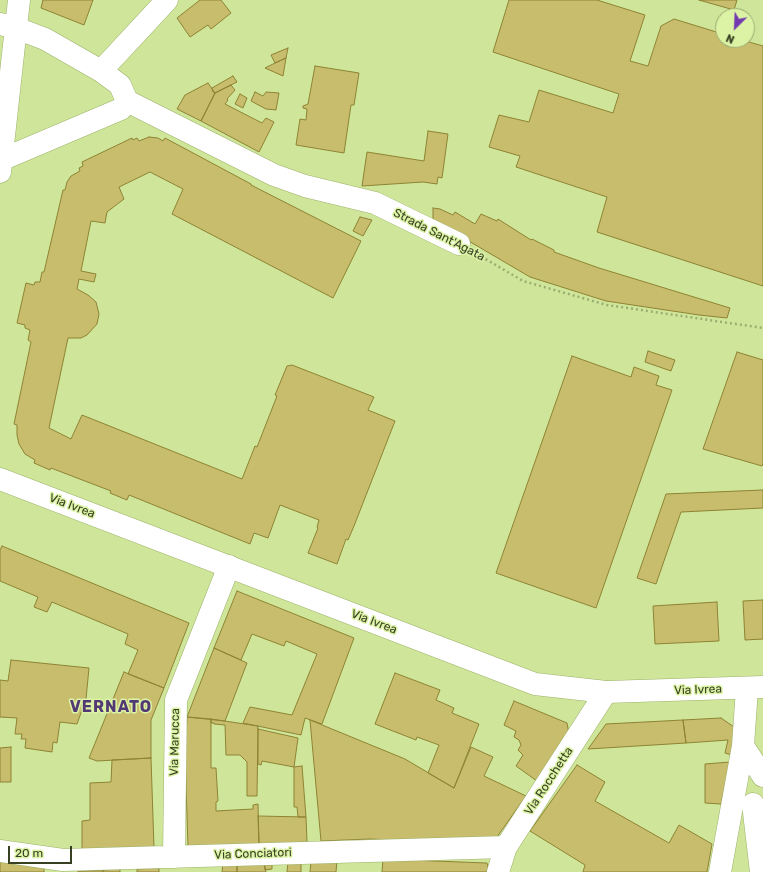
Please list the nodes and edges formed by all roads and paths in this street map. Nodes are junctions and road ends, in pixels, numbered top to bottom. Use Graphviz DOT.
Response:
graph roads {
  1 [pos="19,0"];
  2 [pos="167,0"];
  3 [pos="8,26"];
  4 [pos="101,71"];
  5 [pos="127,101"];
  6 [pos="2,134"];
  7 [pos="1,166"];
  8 [pos="459,244"];
  9 [pos="763,328"];
  10 [pos="0,479"];
  11 [pos="229,566"];
  12 [pos="755,687"];
  13 [pos="606,692"];
  14 [pos="743,746"];
  15 [pos="763,776"];
  16 [pos="758,798"];
  17 [pos="730,826"];
  18 [pos="506,847"];
  19 [pos="0,851"];
  20 [pos="174,857"];
  21 [pos="212,864"];
  22 [pos="498,872"];
  23 [pos="720,872"];
  24 [pos="762,872"];
  1 -- 3 [label="street"];
  2 -- 4 [label="street"];
  3 -- 4 [label="street"];
  3 -- 6 [label="street"];
  4 -- 5 [label="street"];
  5 -- 7 [label="street"];
  5 -- 8 [label="street, Strada Sant'Agata"];
  6 -- 7 [label="street"];
  8 -- 9 [label="path, Strada Sant'Agata"];
  10 -- 11 [label="street, Via Ivrea"];
  11 -- 13 [label="street, Via Ivrea"];
  11 -- 20 [label="street, Via Marucca"];
  12 -- 13 [label="street, Via Ivrea"];
  12 -- 14 [label="street"];
  13 -- 18 [label="street, Via Rocchetta"];
  14 -- 15 [label="street"];
  14 -- 17 [label="street"];
  16 -- 17 [label="street"];
  16 -- 24 [label="street"];
  17 -- 23 [label="street"];
  18 -- 21 [label="street, Via Conciatori"];
  18 -- 22 [label="street, Via Rocchetta"];
  19 -- 20 [label="street, Via Conciatori"];
  20 -- 21 [label="street, Via Conciatori"];
}
